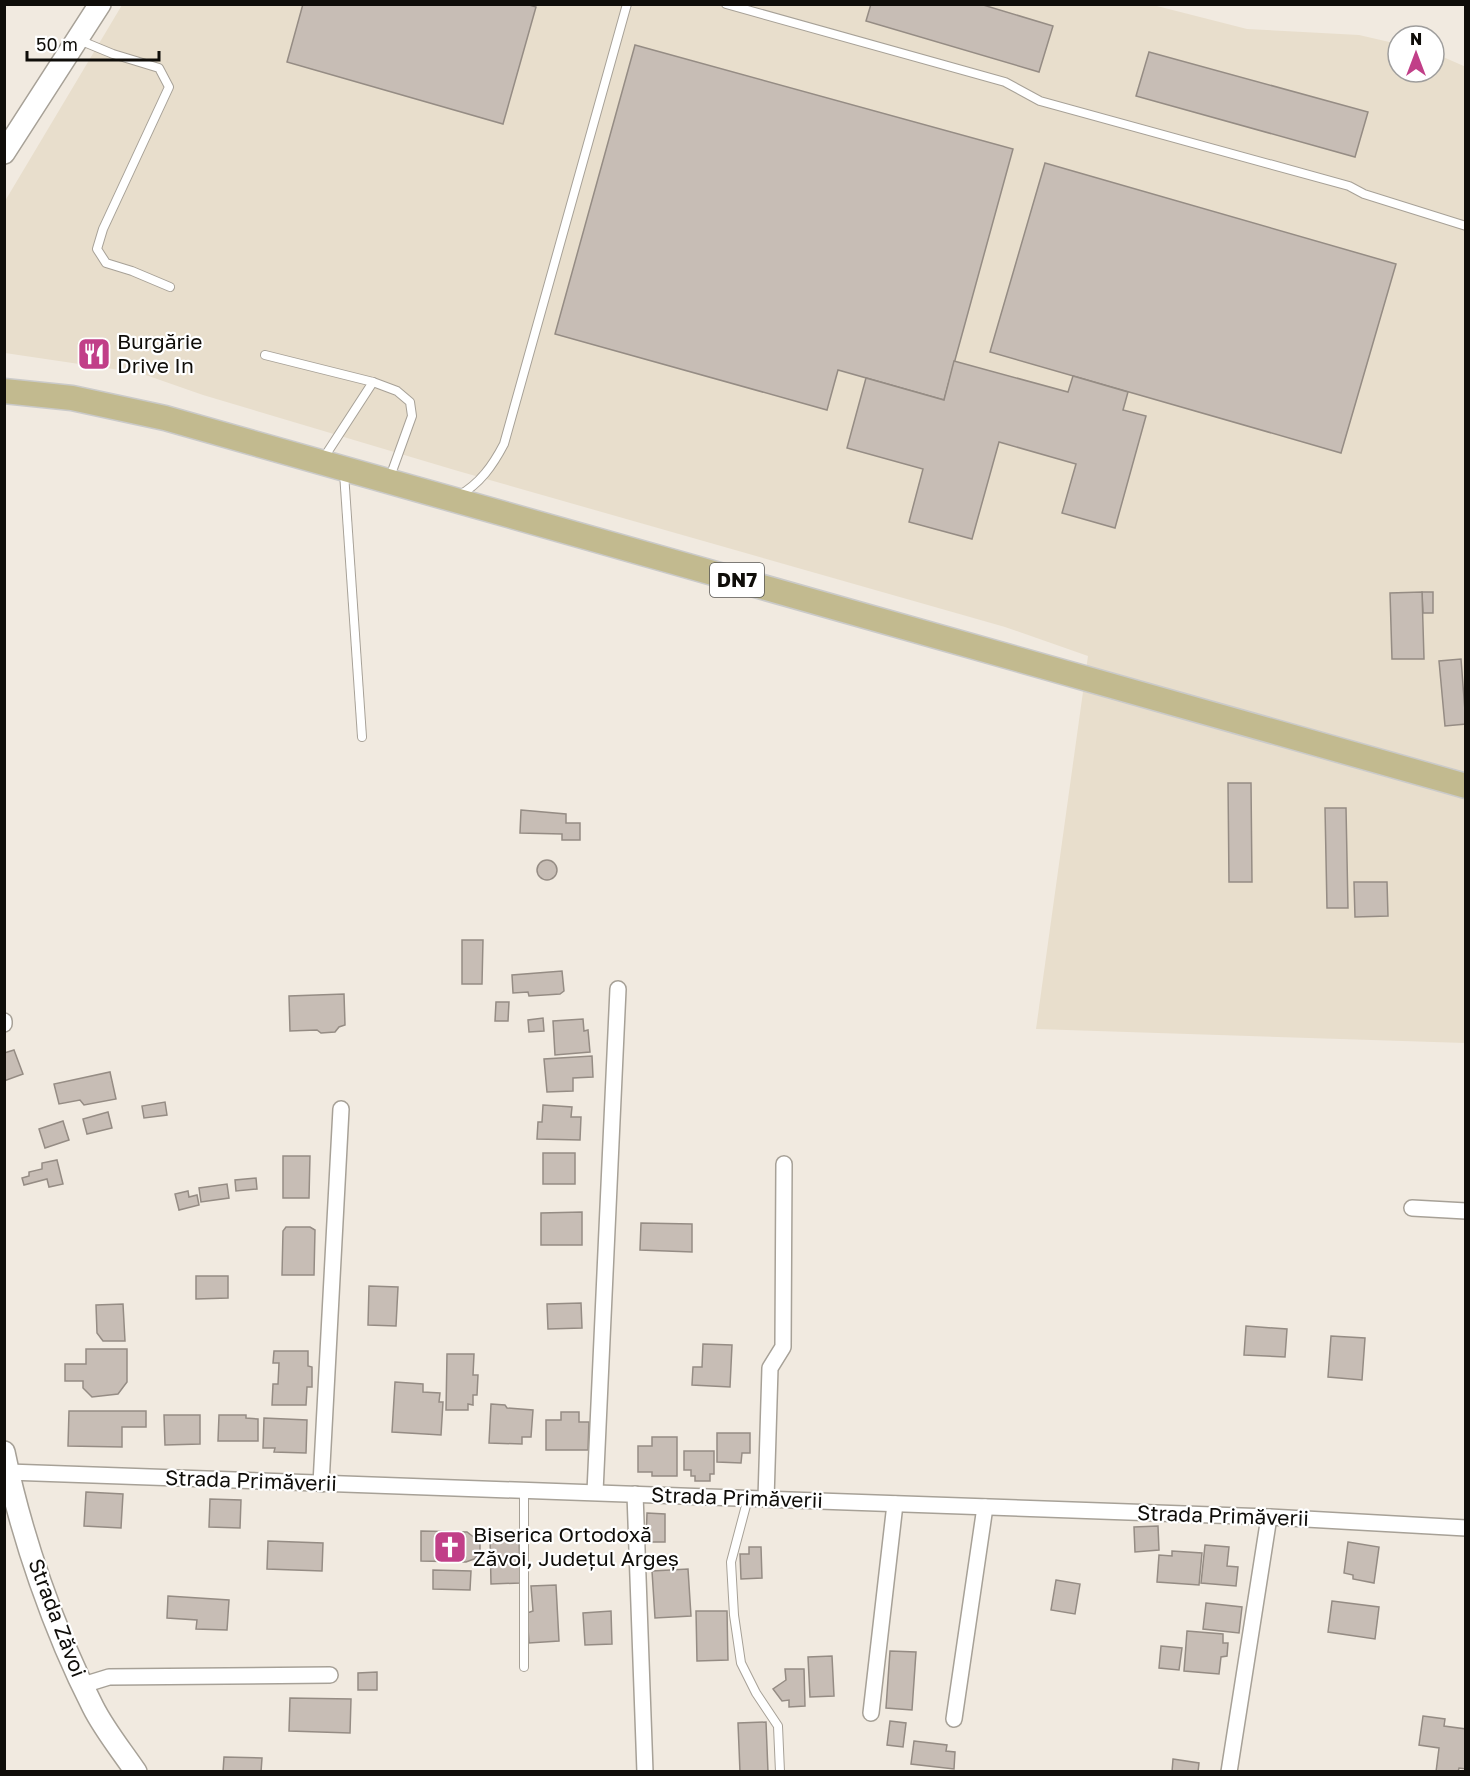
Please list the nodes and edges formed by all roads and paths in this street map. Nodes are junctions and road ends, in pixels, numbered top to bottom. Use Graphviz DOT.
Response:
graph roads {
  1 [pos="100,4"];
  2 [pos="627,4"];
  3 [pos="726,4"];
  4 [pos="77,39"];
  5 [pos="4,153"];
  6 [pos="1466,226"];
  7 [pos="170,287"];
  8 [pos="265,355"];
  9 [pos="373,382"];
  10 [pos="4,391"];
  11 [pos="332,465"];
  12 [pos="388,481"];
  13 [pos="451,499"];
  14 [pos="362,737"];
  15 [pos="1466,786"];
  16 [pos="618,989"];
  17 [pos="341,1109"];
  18 [pos="784,1164"];
  19 [pos="1412,1208"];
  20 [pos="1466,1211"];
  21 [pos="6,1462"];
  22 [pos="321,1484"];
  23 [pos="524,1490"];
  24 [pos="595,1492"];
  25 [pos="635,1494"];
  26 [pos="748,1498"];
  27 [pos="766,1499"];
  28 [pos="895,1504"];
  29 [pos="985,1507"];
  30 [pos="1269,1517"];
  31 [pos="1466,1528"];
  32 [pos="524,1667"];
  33 [pos="330,1675"];
  34 [pos="83,1685"];
  35 [pos="871,1713"];
  36 [pos="954,1719"];
  37 [pos="136,1772"];
  38 [pos="645,1772"];
  39 [pos="780,1772"];
  40 [pos="1229,1772"];
  1 -- 4 [label="street"];
  2 -- 13 [label="lane"];
  3 -- 6 [label="lane"];
  4 -- 5 [label="street"];
  4 -- 7 [label="lane"];
  8 -- 9 [label="lane"];
  9 -- 11 [label="lane"];
  9 -- 12 [label="lane"];
  10 -- 11 [label="main road, DN7"];
  11 -- 12 [label="main road, DN7"];
  11 -- 14 [label="lane"];
  12 -- 13 [label="main road, DN7"];
  13 -- 15 [label="main road, DN7"];
  16 -- 24 [label="street"];
  17 -- 22 [label="street"];
  18 -- 27 [label="street"];
  19 -- 20 [label="street"];
  21 -- 22 [label="street, Strada Primăverii"];
  21 -- 34 [label="street, Strada Zăvoi"];
  22 -- 23 [label="street, Strada Primăverii"];
  23 -- 24 [label="street, Strada Primăverii"];
  23 -- 32 [label="lane"];
  24 -- 25 [label="street, Strada Primăverii"];
  25 -- 26 [label="street, Strada Primăverii"];
  25 -- 38 [label="street"];
  26 -- 27 [label="street, Strada Primăverii"];
  26 -- 39 [label="lane"];
  27 -- 28 [label="street, Strada Primăverii"];
  28 -- 29 [label="street, Strada Primăverii"];
  28 -- 35 [label="street"];
  29 -- 30 [label="street, Strada Primăverii"];
  29 -- 36 [label="street"];
  30 -- 31 [label="street, Strada Primăverii"];
  30 -- 40 [label="street"];
  33 -- 34 [label="street"];
  34 -- 37 [label="street, Strada Zăvoi"];
}
